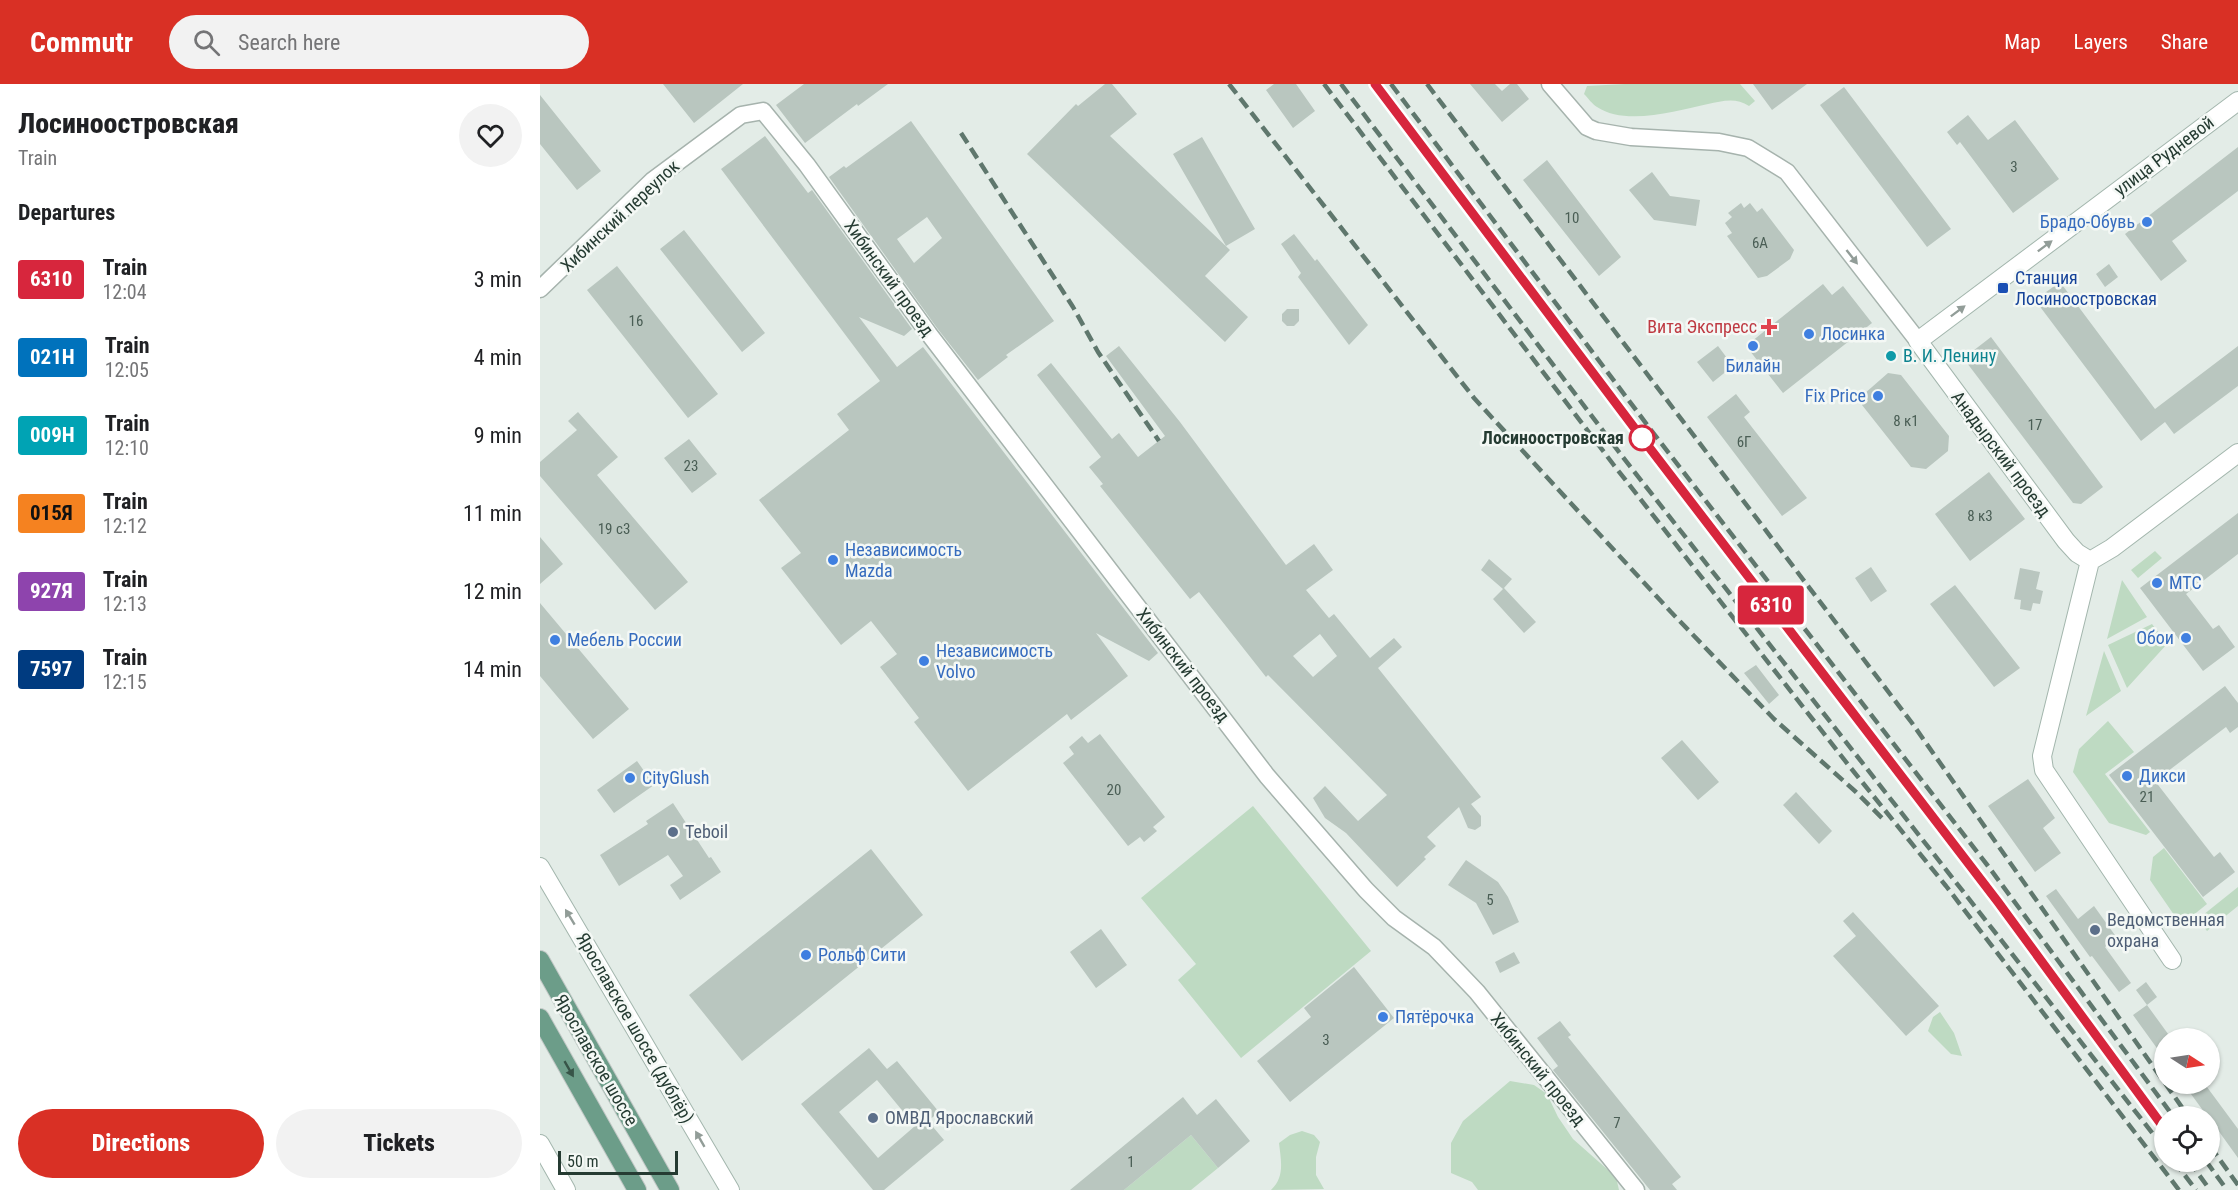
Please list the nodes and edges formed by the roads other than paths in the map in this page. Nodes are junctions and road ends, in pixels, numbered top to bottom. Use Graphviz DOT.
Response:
graph roads {
  1 [pos="1550,84"];
  2 [pos="2238,101"];
  3 [pos="763,111"];
  4 [pos="540,289"];
  5 [pos="1918,342"];
  6 [pos="2238,453"];
  7 [pos="2090,561"];
  8 [pos="540,867"];
  9 [pos="540,960"];
  10 [pos="2172,960"];
  11 [pos="540,1018"];
  12 [pos="540,1144"];
  13 [pos="566,1190"];
  14 [pos="638,1190"];
  15 [pos="670,1190"];
  16 [pos="730,1190"];
  17 [pos="1636,1190"];
  1 -- 5 [label="street, Анадырский проезд, one-way"];
  5 -- 2 [label="street, улица Рудневой, one-way"];
  3 -- 4 [label="street, Хибинский переулок"];
  3 -- 17 [label="street, Хибинский проезд"];
  5 -- 7 [label="street, Анадырский проезд"];
  6 -- 7 [label="street"];
  7 -- 10 [label="street"];
  16 -- 8 [label="street, Ярославское шоссе (дублёр), one-way"];
  9 -- 15 [label="main road, Ярославское шоссе"];
  11 -- 14 [label="main road, Ярославское шоссе, one-way"];
  12 -- 13 [label="street"];
}
